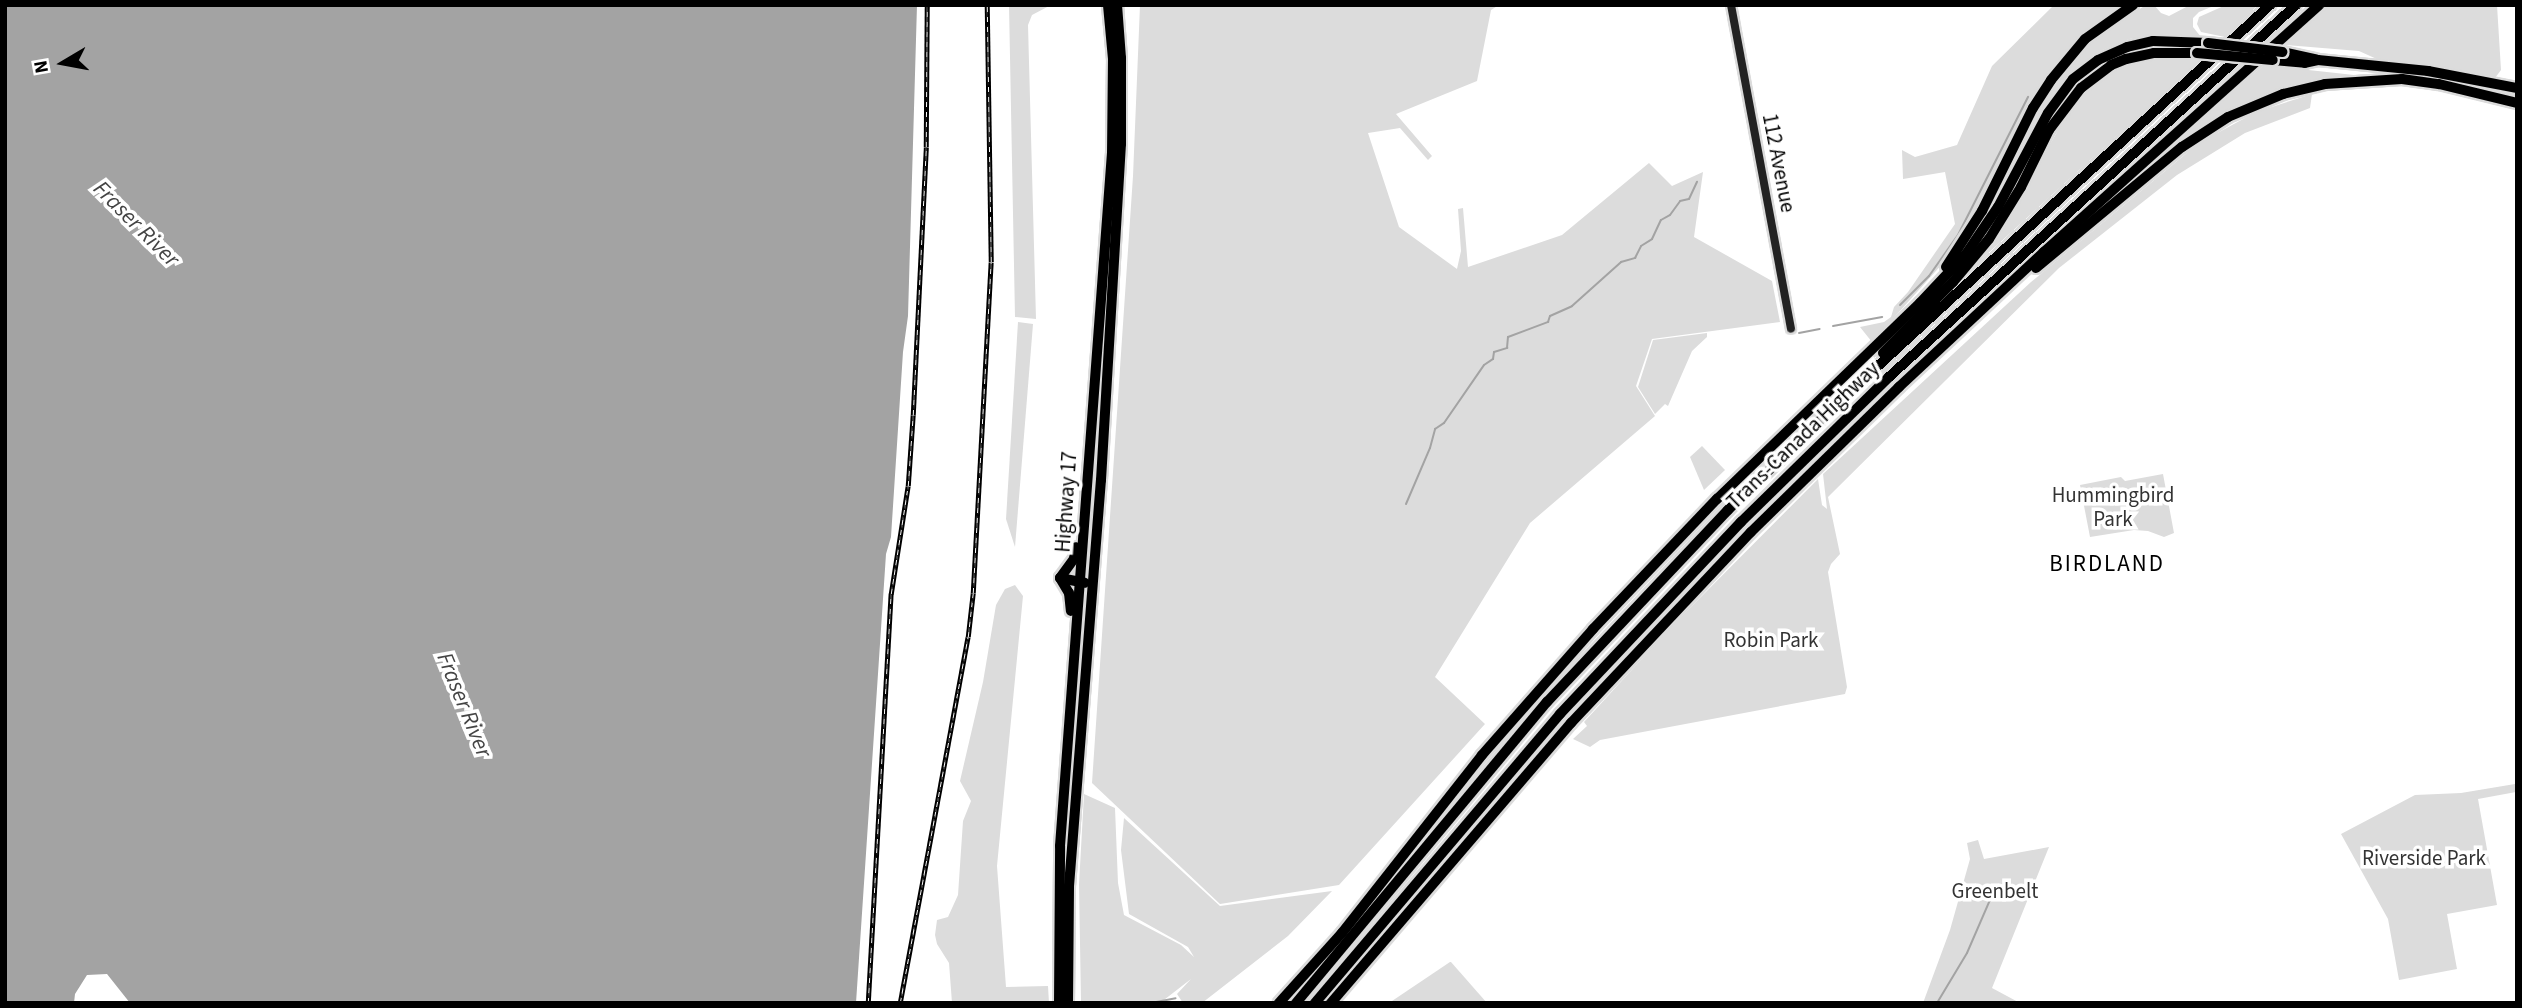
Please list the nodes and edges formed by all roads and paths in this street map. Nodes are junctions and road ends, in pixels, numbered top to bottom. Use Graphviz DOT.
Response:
graph roads {
  1 [pos="1108,5"];
  2 [pos="1117,5"];
  3 [pos="1731,5"];
  4 [pos="2133,5"];
  5 [pos="2270,5"];
  6 [pos="2296,5"];
  7 [pos="2319,5"];
  8 [pos="2277,56"];
  9 [pos="2517,88"];
  10 [pos="2517,103"];
  11 [pos="1899,323"];
  12 [pos="1791,328"];
  13 [pos="1953,337"];
  14 [pos="1110,353"];
  15 [pos="1842,399"];
  16 [pos="1090,444"];
  17 [pos="1060,578"];
  18 [pos="1079,580"];
  19 [pos="1070,704"];
  20 [pos="1076,799"];
  21 [pos="1361,918"];
  22 [pos="1382,935"];
  23 [pos="1059,1003"];
  24 [pos="1068,1003"];
  25 [pos="1279,1003"];
  26 [pos="1296,1003"];
  27 [pos="1315,1003"];
  28 [pos="1331,1003"];
  1 -- 16 [label="highway, Highway 17"];
  2 -- 14 [label="highway, Highway 17"];
  3 -- 12 [label="street, 112 Avenue"];
  4 -- 11 [label="highway"];
  5 -- 15 [label="highway, Trans-Canada Highway"];
  6 -- 22 [label="highway, Trans-Canada Highway"];
  7 -- 13 [label="highway"];
  8 -- 9 [label="highway"];
  8 -- 11 [label="highway, bridge"];
  8 -- 15 [label="highway, bridge"];
  10 -- 13 [label="highway"];
  11 -- 21 [label="highway"];
  13 -- 22 [label="highway"];
  14 -- 18 [label="highway"];
  14 -- 20 [label="highway, Highway 17"];
  15 -- 21 [label="highway, Trans-Canada Highway"];
  16 -- 17 [label="highway"];
  16 -- 18 [label="highway, Highway 17"];
  17 -- 18 [label="highway"];
  17 -- 19 [label="highway"];
  18 -- 19 [label="highway, Highway 17"];
  18 -- 20 [label="highway"];
  19 -- 23 [label="highway, Highway 17"];
  20 -- 24 [label="highway, Highway 17"];
  21 -- 25 [label="highway"];
  21 -- 26 [label="highway"];
  22 -- 27 [label="highway"];
  22 -- 28 [label="highway"];
}
